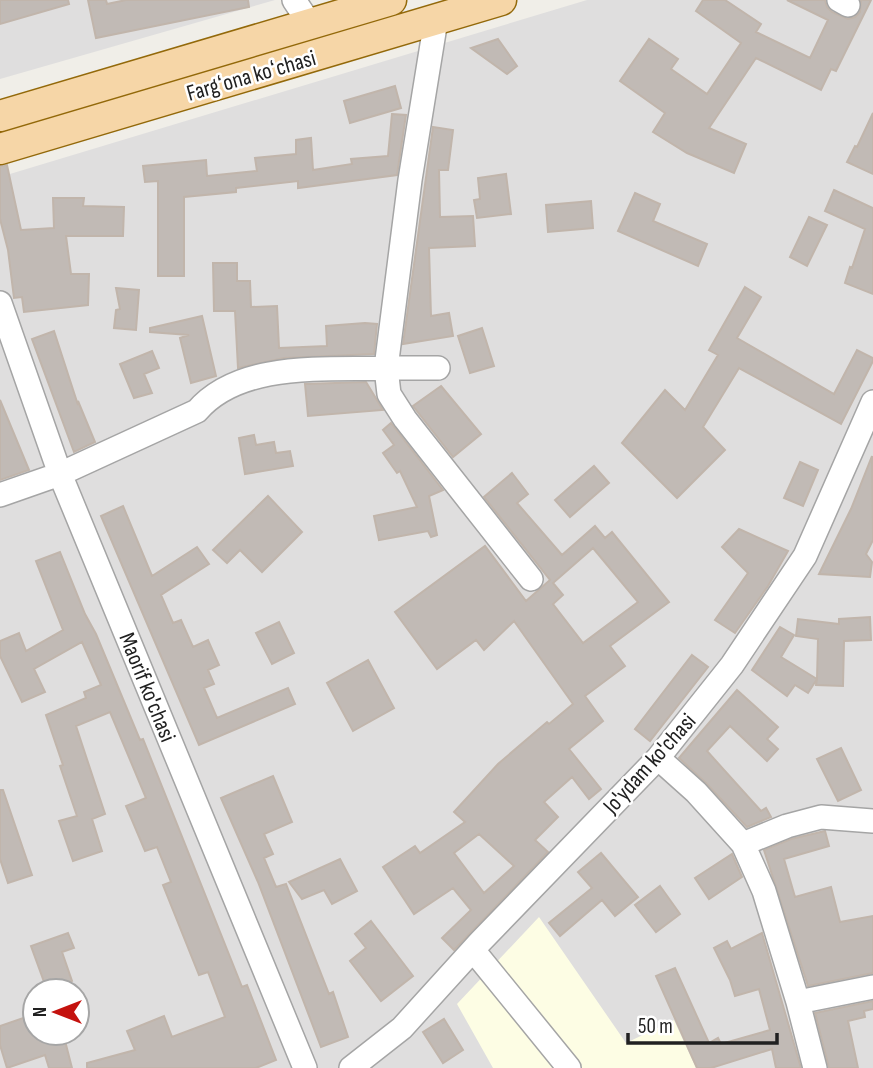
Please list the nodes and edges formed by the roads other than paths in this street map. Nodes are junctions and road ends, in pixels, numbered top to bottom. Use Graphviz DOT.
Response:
graph roads {
  1 [pos="391,0"];
  2 [pos="501,0"];
  3 [pos="302,12"];
  4 [pos="436,20"];
  5 [pos="0,116"];
  6 [pos="0,149"];
  7 [pos="0,303"];
  8 [pos="386,368"];
  9 [pos="438,368"];
  10 [pos="873,402"];
  11 [pos="60,474"];
  12 [pos="0,495"];
  13 [pos="531,579"];
  14 [pos="659,758"];
  15 [pos="873,821"];
  16 [pos="743,844"];
  17 [pos="473,950"];
  18 [pos="873,987"];
  19 [pos="798,1002"];
  20 [pos="305,1068"];
  21 [pos="351,1068"];
  22 [pos="569,1068"];
  23 [pos="815,1068"];
  1 -- 3 [label="main road, Fargʻona koʻchasi"];
  2 -- 4 [label="main road, Fargʻona koʻchasi"];
  3 -- 5 [label="main road, Fargʻona koʻchasi"];
  4 -- 6 [label="main road, Fargʻona koʻchasi"];
  4 -- 8 [label="street"];
  7 -- 11 [label="street, Maorif ko'chasi"];
  8 -- 9 [label="street"];
  8 -- 11 [label="street"];
  8 -- 13 [label="street"];
  10 -- 14 [label="street, Jo'ydam ko'chasi"];
  11 -- 12 [label="street"];
  11 -- 20 [label="street, Maorif ko'chasi"];
  14 -- 16 [label="street"];
  14 -- 17 [label="street, Jo'ydam ko'chasi"];
  15 -- 16 [label="street"];
  16 -- 19 [label="street"];
  17 -- 21 [label="street, Jo'ydam ko'chasi"];
  17 -- 22 [label="street"];
  18 -- 19 [label="street"];
  19 -- 23 [label="street"];
}
